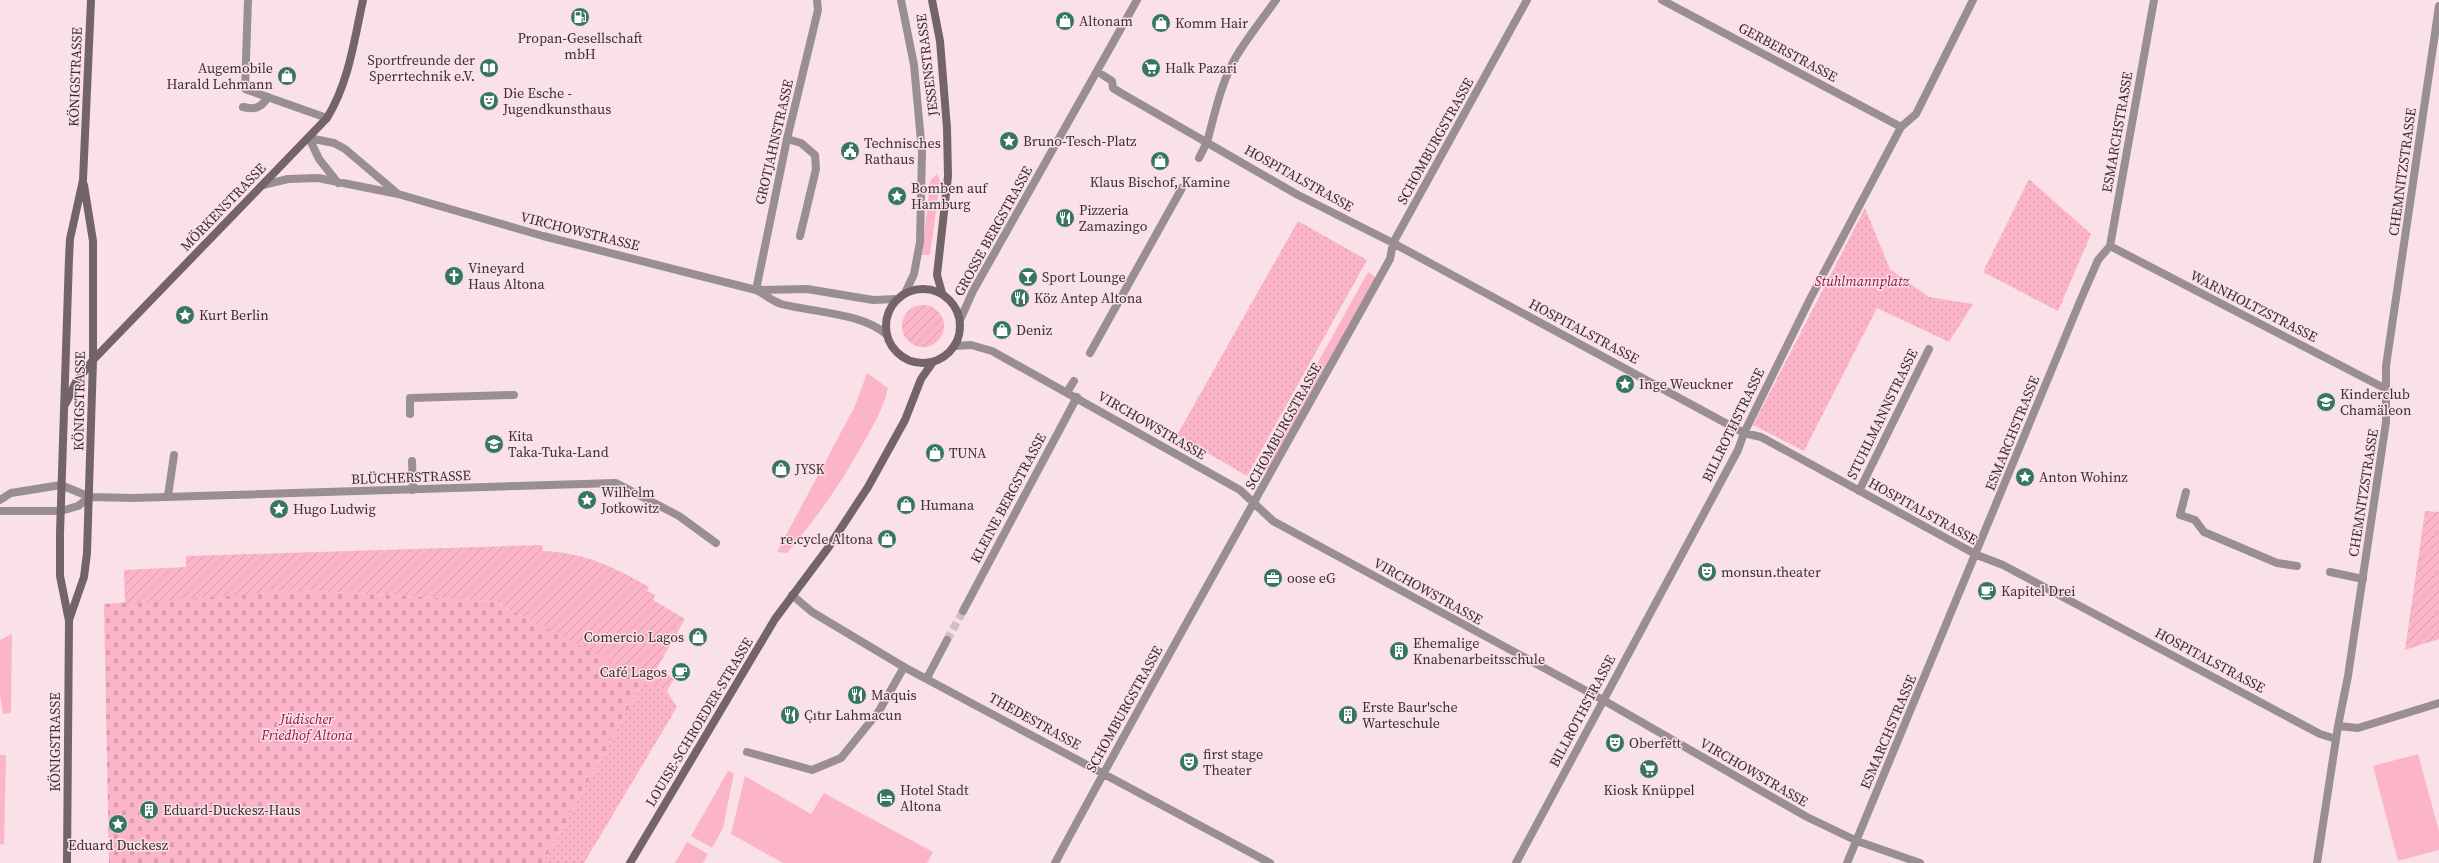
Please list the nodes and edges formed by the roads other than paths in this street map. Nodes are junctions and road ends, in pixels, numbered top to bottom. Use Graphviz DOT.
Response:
graph roads {
  1 [pos="91,0"];
  2 [pos="248,0"];
  3 [pos="363,0"];
  4 [pos="817,0"];
  5 [pos="901,0"];
  6 [pos="932,0"];
  7 [pos="1137,0"];
  8 [pos="1276,0"];
  9 [pos="1527,0"];
  10 [pos="1662,0"];
  11 [pos="1973,0"];
  12 [pos="2154,0"];
  13 [pos="2439,6"];
  14 [pos="1098,72"];
  15 [pos="268,97"];
  16 [pos="243,107"];
  17 [pos="327,118"];
  18 [pos="1901,127"];
  19 [pos="309,138"];
  20 [pos="787,139"];
  21 [pos="1207,142"];
  22 [pos="1199,158"];
  23 [pos="83,180"];
  24 [pos="338,183"];
  25 [pos="263,185"];
  26 [pos="1182,188"];
  27 [pos="398,194"];
  28 [pos="800,236"];
  29 [pos="1393,243"];
  30 [pos="2110,246"];
  31 [pos="756,290"];
  32 [pos="905,293"];
  33 [pos="942,293"];
  34 [pos="897,298"];
  35 [pos="960,320"];
  36 [pos="886,335"];
  37 [pos="954,346"];
  38 [pos="1929,349"];
  39 [pos="1090,353"];
  40 [pos="93,360"];
  41 [pos="933,362"];
  42 [pos="1074,381"];
  43 [pos="2386,388"];
  44 [pos="1068,392"];
  45 [pos="514,394"];
  46 [pos="1077,397"];
  47 [pos="64,411"];
  48 [pos="410,414"];
  49 [pos="1744,433"];
  50 [pos="174,455"];
  51 [pos="412,460"];
  52 [pos="61,485"];
  53 [pos="413,490"];
  54 [pos="1859,491"];
  55 [pos="2186,492"];
  56 [pos="168,496"];
  57 [pos="90,497"];
  58 [pos="0,500"];
  59 [pos="1255,504"];
  60 [pos="0,511"];
  61 [pos="61,511"];
  62 [pos="716,543"];
  63 [pos="1977,555"];
  64 [pos="2297,566"];
  65 [pos="2330,572"];
  66 [pos="2363,578"];
  67 [pos="792,595"];
  68 [pos="963,610"];
  69 [pos="69,621"];
  70 [pos="947,640"];
  71 [pos="904,667"];
  72 [pos="927,678"];
  73 [pos="1602,700"];
  74 [pos="2439,703"];
  75 [pos="2338,726"];
  76 [pos="2336,739"];
  77 [pos="747,752"];
  78 [pos="1103,774"];
  79 [pos="1857,841"];
  80 [pos="68,863"];
  81 [pos="630,863"];
  82 [pos="1055,863"];
  83 [pos="1270,863"];
  84 [pos="1516,863"];
  85 [pos="1847,863"];
  86 [pos="1920,863"];
  87 [pos="2317,863"];
  1 -- 23 [label="street, KÖNIGSTRASSE"];
  2 -- 15 [label="street"];
  3 -- 17 [label="street, MÖRKENSTRASSE"];
  4 -- 20 [label="street, GROTJAHNSTRASSE"];
  5 -- 32 [label="street, JESSENSTRASSE"];
  6 -- 33 [label="street, JESSENSTRASSE"];
  7 -- 14 [label="street, GROSSE BERGSTRASSE"];
  8 -- 21 [label="street"];
  9 -- 29 [label="street, SCHOMBURGSTRASSE"];
  10 -- 18 [label="street, GERBERSTRASSE"];
  11 -- 18 [label="street, BILLROTHSTRASSE"];
  12 -- 30 [label="street, ESMARCHSTRASSE"];
  13 -- 43 [label="street, CHEMNITZSTRASSE"];
  14 -- 21 [label="street, HOSPITALSTRASSE"];
  14 -- 35 [label="street, GROSSE BERGSTRASSE"];
  15 -- 16 [label="street"];
  15 -- 17 [label="street"];
  17 -- 19 [label="street, MÖRKENSTRASSE"];
  18 -- 49 [label="street, BILLROTHSTRASSE"];
  19 -- 24 [label="street"];
  19 -- 25 [label="street, MÖRKENSTRASSE"];
  19 -- 27 [label="street, VIRCHOWSTRASSE"];
  20 -- 28 [label="street"];
  20 -- 31 [label="street, GROTJAHNSTRASSE"];
  21 -- 22 [label="street"];
  21 -- 29 [label="street, HOSPITALSTRASSE"];
  23 -- 40 [label="street, KÖNIGSTRASSE"];
  23 -- 47 [label="street, KÖNIGSTRASSE"];
  24 -- 25 [label="street, VIRCHOWSTRASSE"];
  24 -- 27 [label="street, VIRCHOWSTRASSE"];
  25 -- 40 [label="street, MÖRKENSTRASSE"];
  26 -- 39 [label="street"];
  27 -- 31 [label="street, VIRCHOWSTRASSE"];
  29 -- 49 [label="street, HOSPITALSTRASSE"];
  29 -- 59 [label="street, SCHOMBURGSTRASSE"];
  30 -- 43 [label="street, WARNHOLTZSTRASSE"];
  30 -- 63 [label="street, ESMARCHSTRASSE"];
  31 -- 34 [label="street, VIRCHOWSTRASSE"];
  31 -- 36 [label="street, VIRCHOWSTRASSE"];
  32 -- 33 [label="street"];
  32 -- 34 [label="street"];
  33 -- 35 [label="street"];
  34 -- 36 [label="street"];
  35 -- 37 [label="street"];
  36 -- 41 [label="street"];
  37 -- 41 [label="street"];
  37 -- 44 [label="street, VIRCHOWSTRASSE"];
  38 -- 54 [label="street, STUHLMANNSTRASSE"];
  40 -- 47 [label="street, MÖRKENSTRASSE"];
  40 -- 57 [label="street, KÖNIGSTRASSE"];
  41 -- 67 [label="street"];
  42 -- 44 [label="street"];
  43 -- 66 [label="street, CHEMNITZSTRASSE"];
  44 -- 46 [label="street, VIRCHOWSTRASSE"];
  45 -- 48 [label="street"];
  46 -- 59 [label="street, VIRCHOWSTRASSE"];
  46 -- 68 [label="street, KLEINE BERGSTRASSE"];
  47 -- 52 [label="street, KÖNIGSTRASSE"];
  49 -- 54 [label="street, HOSPITALSTRASSE"];
  49 -- 73 [label="street, BILLROTHSTRASSE"];
  50 -- 56 [label="street"];
  51 -- 53 [label="street"];
  52 -- 57 [label="street"];
  52 -- 58 [label="street"];
  52 -- 61 [label="street, KÖNIGSTRASSE"];
  53 -- 56 [label="street, BLÜCHERSTRASSE"];
  53 -- 62 [label="street, BLÜCHERSTRASSE"];
  54 -- 63 [label="street, HOSPITALSTRASSE"];
  55 -- 64 [label="street"];
  56 -- 57 [label="street, BLÜCHERSTRASSE"];
  57 -- 61 [label="street"];
  57 -- 69 [label="street, KÖNIGSTRASSE"];
  59 -- 73 [label="street, VIRCHOWSTRASSE"];
  59 -- 78 [label="street, SCHOMBURGSTRASSE"];
  60 -- 61 [label="street"];
  61 -- 69 [label="street, KÖNIGSTRASSE"];
  63 -- 76 [label="street, HOSPITALSTRASSE"];
  63 -- 79 [label="street, ESMARCHSTRASSE"];
  65 -- 66 [label="street"];
  66 -- 75 [label="street, CHEMNITZSTRASSE"];
  67 -- 71 [label="street, THEDESTRASSE"];
  67 -- 81 [label="street, LOUISE-SCHROEDER-STRASSE"];
  69 -- 80 [label="street, KÖNIGSTRASSE"];
  70 -- 72 [label="street"];
  71 -- 72 [label="street, THEDESTRASSE"];
  71 -- 77 [label="street"];
  72 -- 78 [label="street, THEDESTRASSE"];
  73 -- 79 [label="street, VIRCHOWSTRASSE"];
  73 -- 84 [label="street, BILLROTHSTRASSE"];
  74 -- 75 [label="street"];
  75 -- 76 [label="street, CHEMNITZSTRASSE"];
  76 -- 87 [label="street, CHEMNITZSTRASSE"];
  78 -- 82 [label="street, SCHOMBURGSTRASSE"];
  78 -- 83 [label="street, THEDESTRASSE"];
  79 -- 85 [label="street, ESMARCHSTRASSE"];
  79 -- 86 [label="street, VIRCHOWSTRASSE"];
}
